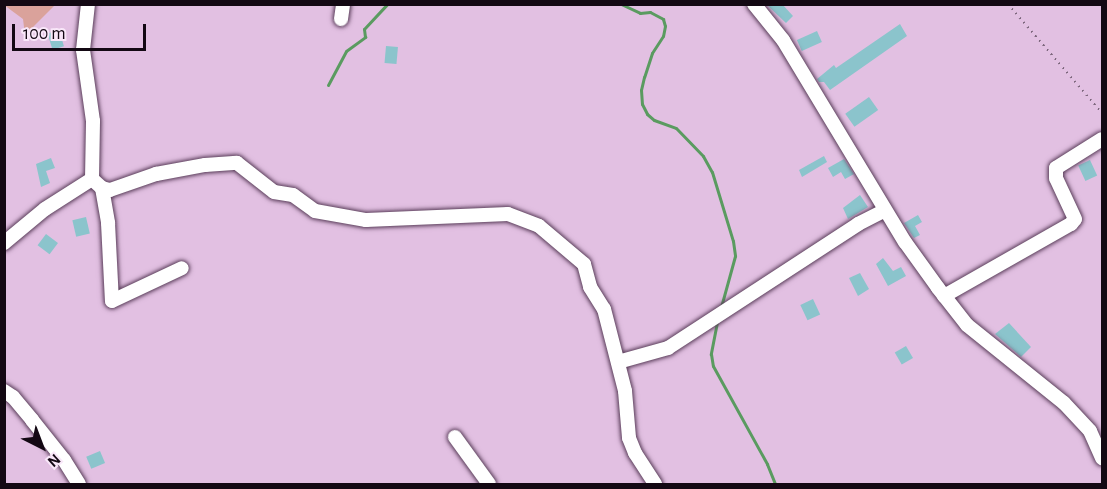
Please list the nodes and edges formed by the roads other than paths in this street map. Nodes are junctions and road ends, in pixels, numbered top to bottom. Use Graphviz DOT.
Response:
graph roads {
  1 [pos="88,4"];
  2 [pos="343,4"];
  3 [pos="754,4"];
  4 [pos="341,19"];
  5 [pos="1102,139"];
  6 [pos="92,178"];
  7 [pos="102,188"];
  8 [pos="885,210"];
  9 [pos="4,243"];
  10 [pos="182,268"];
  11 [pos="944,296"];
  12 [pos="618,362"];
  13 [pos="4,391"];
  14 [pos="455,437"];
  15 [pos="1102,458"];
  16 [pos="80,484"];
  17 [pos="489,484"];
  18 [pos="655,484"];
  1 -- 6 [label="street"];
  2 -- 4 [label="street"];
  3 -- 8 [label="street"];
  5 -- 11 [label="street"];
  6 -- 7 [label="street"];
  6 -- 9 [label="street"];
  7 -- 10 [label="street"];
  7 -- 12 [label="street"];
  8 -- 11 [label="street"];
  8 -- 12 [label="street"];
  11 -- 15 [label="street"];
  12 -- 18 [label="street"];
  13 -- 16 [label="street"];
  14 -- 17 [label="street"];
}
